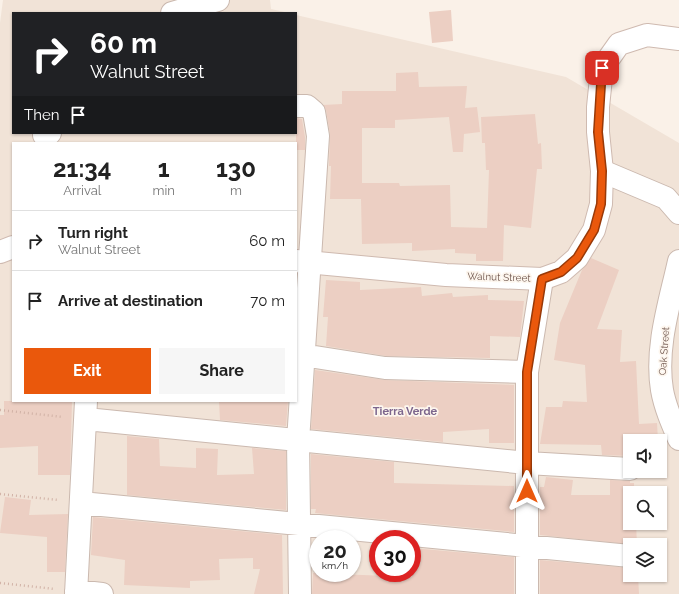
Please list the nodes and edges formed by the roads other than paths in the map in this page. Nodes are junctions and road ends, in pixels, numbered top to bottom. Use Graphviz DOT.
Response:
graph roads {
  1 [pos="218,0"];
  2 [pos="223,0"];
  3 [pos="176,12"];
  4 [pos="226,12"];
  5 [pos="679,39"];
  6 [pos="297,106"];
  7 [pos="602,171"];
  8 [pos="679,213"];
  9 [pos="12,248"];
  10 [pos="0,252"];
  11 [pos="679,261"];
  12 [pos="303,262"];
  13 [pos="542,279"];
  14 [pos="300,355"];
  15 [pos="527,372"];
  16 [pos="86,410"];
  17 [pos="679,439"];
  18 [pos="298,441"];
  19 [pos="527,463"];
  20 [pos="623,469"];
  21 [pos="81,503"];
  22 [pos="298,525"];
  23 [pos="526,547"];
  24 [pos="623,555"];
  25 [pos="76,593"];
  26 [pos="102,594"];
  27 [pos="300,594"];
  28 [pos="527,594"];
  1 -- 3 [label="street"];
  2 -- 4 [label="street"];
  5 -- 7 [label="street, Walnut Street"];
  6 -- 12 [label="street"];
  7 -- 8 [label="street"];
  7 -- 13 [label="street, Walnut Street"];
  9 -- 10 [label="street"];
  11 -- 17 [label="street, Oak Street"];
  12 -- 13 [label="street, Walnut Street"];
  12 -- 14 [label="street"];
  13 -- 15 [label="street"];
  14 -- 15 [label="street"];
  14 -- 18 [label="street"];
  15 -- 19 [label="street"];
  16 -- 18 [label="street"];
  16 -- 21 [label="street"];
  18 -- 19 [label="street"];
  18 -- 22 [label="street"];
  19 -- 20 [label="street"];
  19 -- 23 [label="street"];
  21 -- 22 [label="street"];
  21 -- 25 [label="street"];
  22 -- 23 [label="street"];
  22 -- 27 [label="street"];
  23 -- 24 [label="street"];
  23 -- 28 [label="street"];
  25 -- 26 [label="street"];
}
